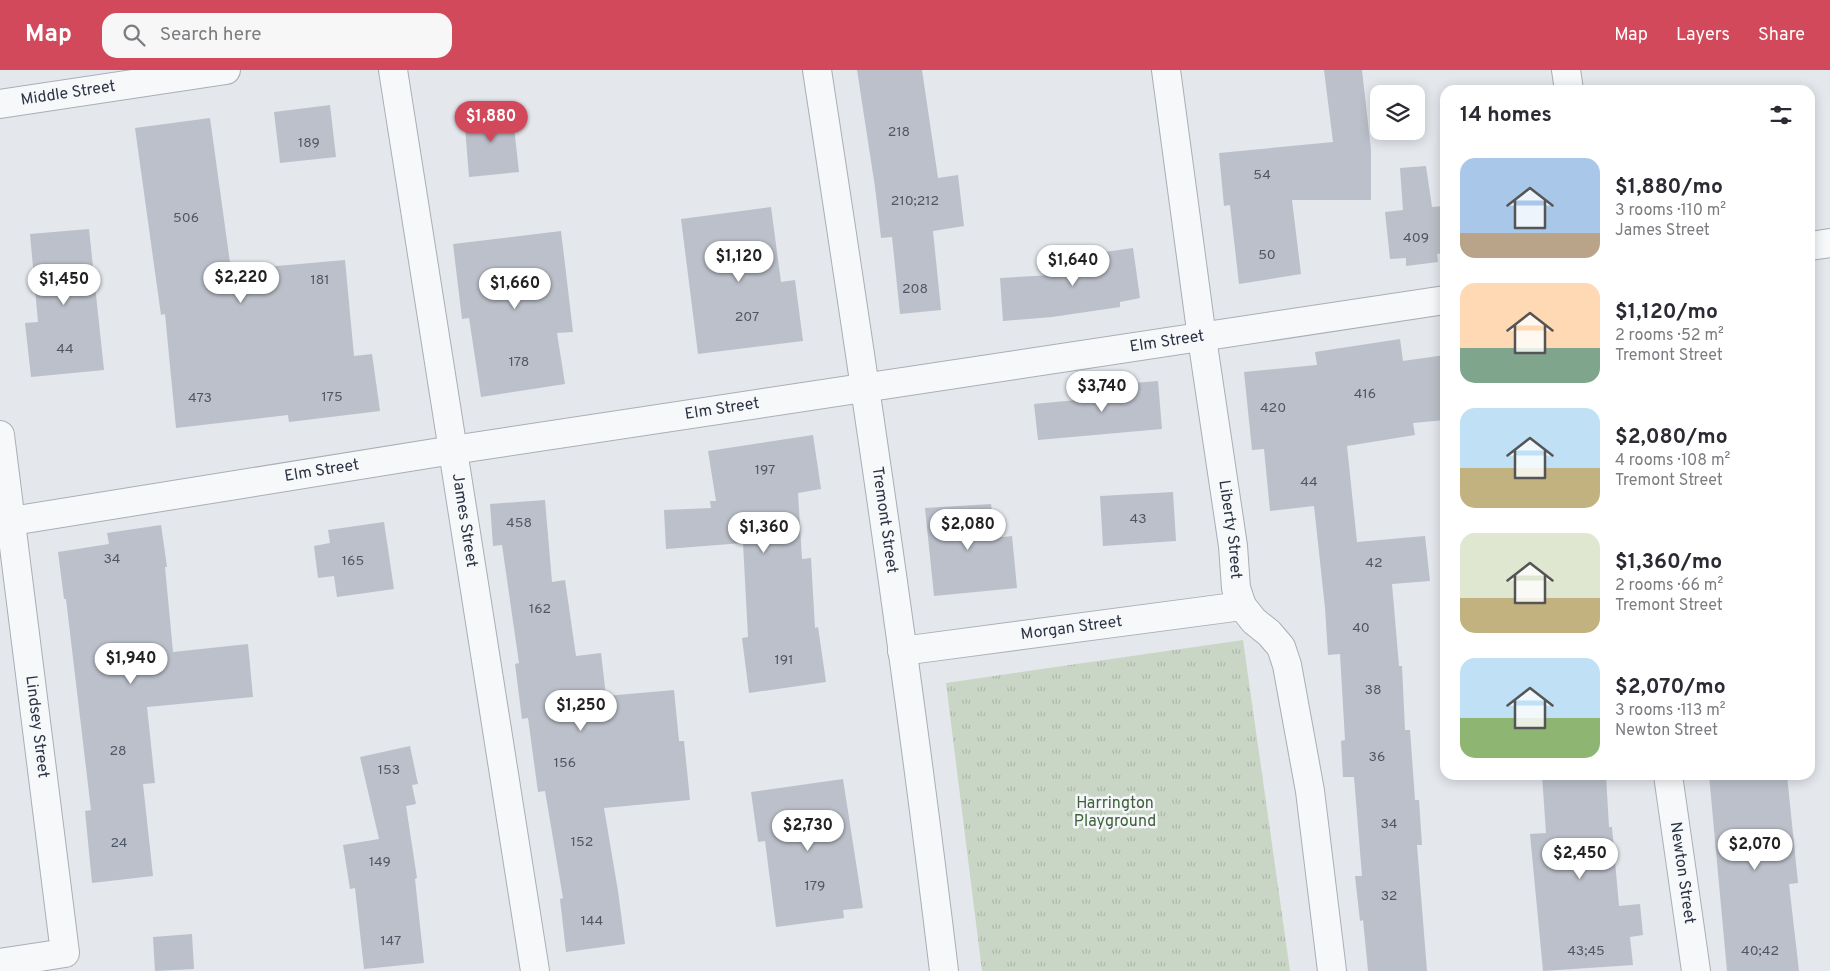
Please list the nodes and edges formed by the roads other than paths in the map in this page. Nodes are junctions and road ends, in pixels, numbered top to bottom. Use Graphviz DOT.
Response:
graph roads {
  1 [pos="226,70"];
  2 [pos="393,70"];
  3 [pos="817,70"];
  4 [pos="1166,70"];
  5 [pos="1566,70"];
  6 [pos="1568,85"];
  7 [pos="0,104"];
  8 [pos="1830,243"];
  9 [pos="1815,245"];
  10 [pos="1440,301"];
  11 [pos="1202,338"];
  12 [pos="866,388"];
  13 [pos="0,435"];
  14 [pos="453,450"];
  15 [pos="5,522"];
  16 [pos="1242,606"];
  17 [pos="902,651"];
  18 [pos="1669,780"];
  19 [pos="0,963"];
  20 [pos="536,971"];
  21 [pos="944,971"];
  22 [pos="1332,971"];
  23 [pos="1696,971"];
  1 -- 7 [label="street, Middle Street"];
  2 -- 14 [label="street, James Street"];
  3 -- 12 [label="street, Tremont Street"];
  4 -- 11 [label="street, Liberty Street"];
  5 -- 6 [label="street"];
  8 -- 9 [label="street"];
  10 -- 11 [label="street, Elm Street"];
  11 -- 12 [label="street, Elm Street"];
  11 -- 16 [label="street, Liberty Street"];
  12 -- 14 [label="street, Elm Street"];
  12 -- 17 [label="street, Tremont Street"];
  13 -- 15 [label="street, Lindsey Street"];
  14 -- 15 [label="street, Elm Street"];
  14 -- 20 [label="street, James Street"];
  15 -- 19 [label="street, Lindsey Street"];
  16 -- 17 [label="street, Morgan Street"];
  16 -- 22 [label="street, Liberty Street"];
  17 -- 21 [label="street, Tremont Street"];
  18 -- 23 [label="street, Newton Street"];
}
